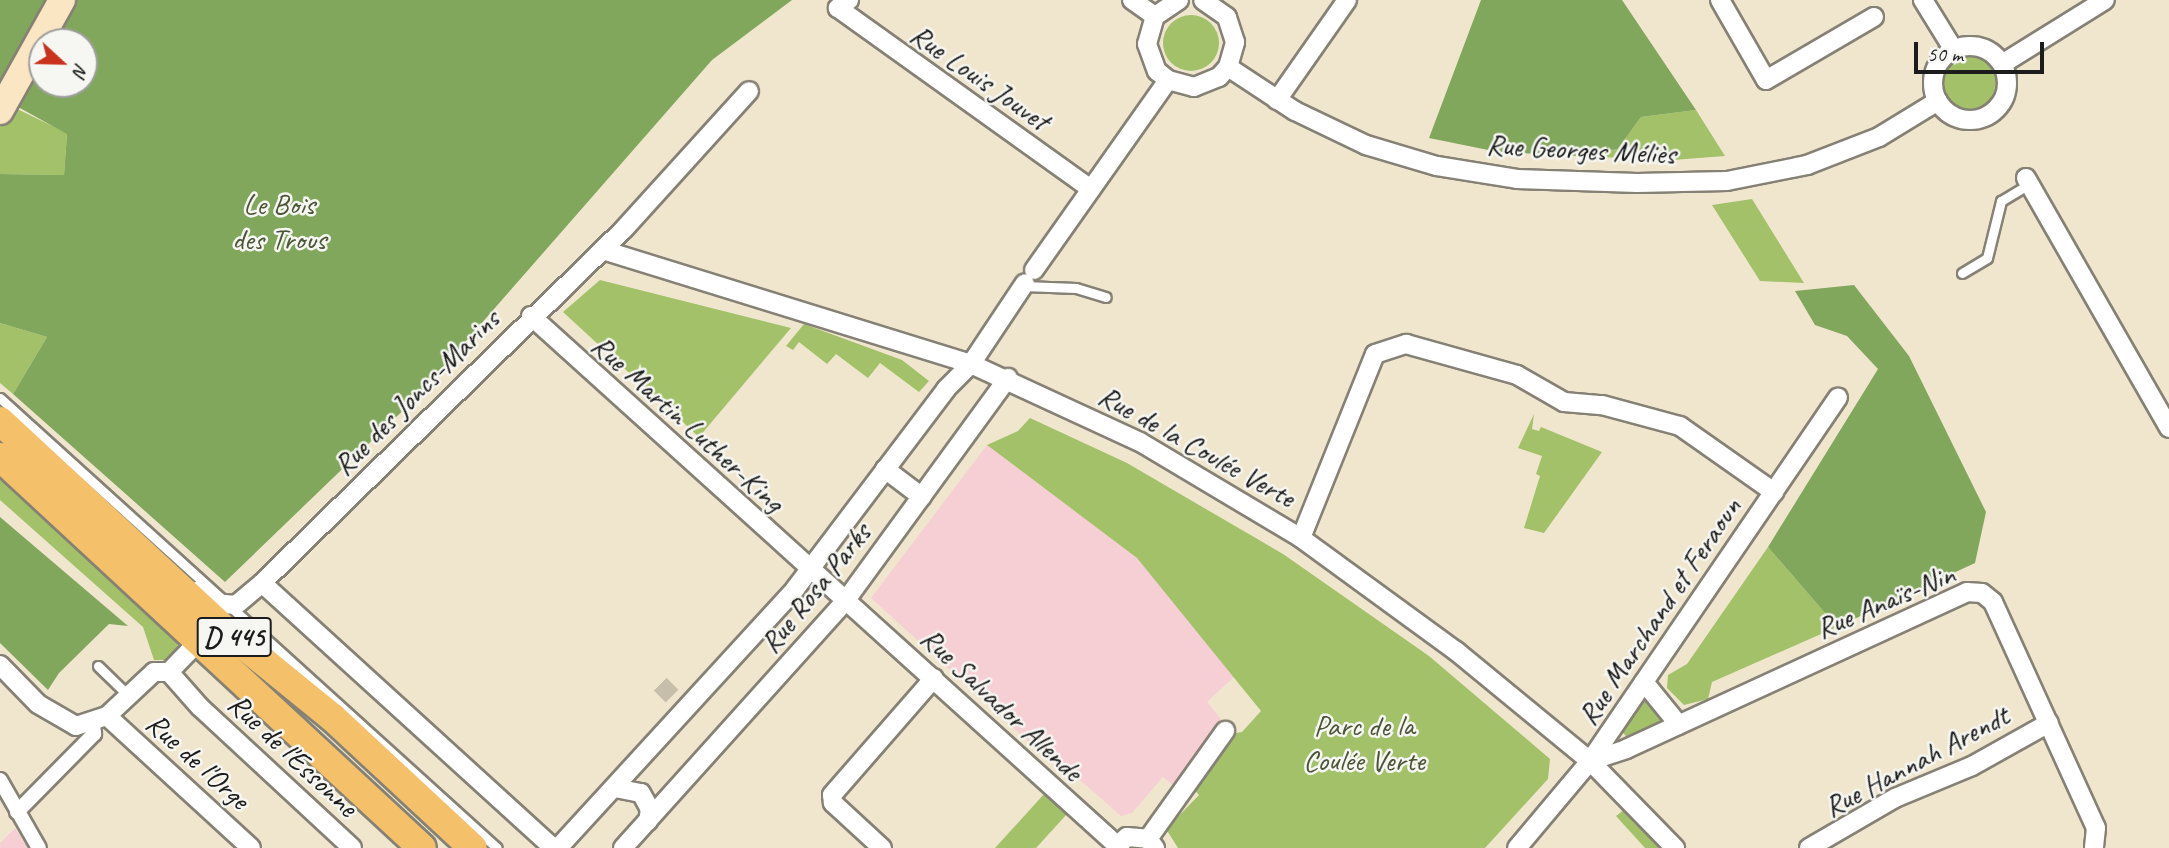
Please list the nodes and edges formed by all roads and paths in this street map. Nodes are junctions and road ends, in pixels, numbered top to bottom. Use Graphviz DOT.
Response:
graph roads {
  1 [pos="62,0"];
  2 [pos="1132,0"];
  3 [pos="1179,0"];
  4 [pos="1348,0"];
  5 [pos="1720,0"];
  6 [pos="1923,0"];
  7 [pos="2105,0"];
  8 [pos="1215,2"];
  9 [pos="843,4"];
  10 [pos="1155,16"];
  11 [pos="1874,17"];
  12 [pos="1954,50"];
  13 [pos="2002,64"];
  14 [pos="1228,67"];
  15 [pos="1168,80"];
  16 [pos="750,91"];
  17 [pos="1277,100"];
  18 [pos="1938,101"];
  19 [pos="2,107"];
  20 [pos="2027,181"];
  21 [pos="1091,189"];
  22 [pos="603,250"];
  23 [pos="1962,273"];
  24 [pos="1027,279"];
  25 [pos="1106,297"];
  26 [pos="531,316"];
  27 [pos="971,364"];
  28 [pos="1008,378"];
  29 [pos="0,398"];
  30 [pos="1838,398"];
  31 [pos="0,421"];
  32 [pos="2169,428"];
  33 [pos="0,457"];
  34 [pos="885,469"];
  35 [pos="1774,492"];
  36 [pos="922,497"];
  37 [pos="96,510"];
  38 [pos="1301,538"];
  39 [pos="810,568"];
  40 [pos="262,583"];
  41 [pos="846,600"];
  42 [pos="227,604"];
  43 [pos="196,644"];
  44 [pos="0,665"];
  45 [pos="98,666"];
  46 [pos="169,672"];
  47 [pos="934,678"];
  48 [pos="1644,682"];
  49 [pos="129,696"];
  50 [pos="92,722"];
  51 [pos="2049,723"];
  52 [pos="1679,725"];
  53 [pos="1225,731"];
  54 [pos="1590,761"];
  55 [pos="0,780"];
  56 [pos="348,781"];
  57 [pos="615,788"];
  58 [pos="17,812"];
  59 [pos="648,821"];
  60 [pos="1152,844"];
  61 [pos="1119,847"];
  62 [pos="39,848"];
  63 [pos="251,848"];
  64 [pos="352,848"];
  65 [pos="422,848"];
  66 [pos="442,848"];
  67 [pos="474,848"];
  68 [pos="497,848"];
  69 [pos="556,848"];
  70 [pos="623,848"];
  71 [pos="882,848"];
  72 [pos="1517,848"];
  73 [pos="1675,848"];
  74 [pos="1809,848"];
  75 [pos="2095,848"];
  1 -- 19 [label="main road"];
  2 -- 10 [label="street"];
  3 -- 10 [label="street"];
  4 -- 17 [label="street"];
  5 -- 11 [label="street"];
  6 -- 12 [label="street"];
  7 -- 13 [label="street"];
  8 -- 14 [label="street"];
  9 -- 21 [label="street, Rue Louis Jouvet"];
  10 -- 15 [label="street"];
  12 -- 13 [label="street"];
  12 -- 18 [label="street"];
  13 -- 18 [label="street"];
  14 -- 15 [label="street"];
  14 -- 17 [label="street, Rue Georges Méliès"];
  15 -- 21 [label="street, Rue Rosa Parks"];
  16 -- 22 [label="street, Rue des Joncs-Marins"];
  17 -- 18 [label="street, Rue Georges Méliès"];
  20 -- 23 [label="lane"];
  20 -- 32 [label="street"];
  21 -- 24 [label="street, Rue Rosa Parks"];
  22 -- 26 [label="street, Rue des Joncs-Marins"];
  22 -- 27 [label="street, Rue de la Coulée Verte"];
  24 -- 25 [label="lane"];
  24 -- 27 [label="street, Rue Rosa Parks"];
  26 -- 39 [label="street, Rue Martin Luther-King"];
  26 -- 40 [label="street, Rue des Joncs-Marins"];
  27 -- 28 [label="street, Rue de la Coulée Verte"];
  27 -- 34 [label="street, Rue Rosa Parks"];
  28 -- 36 [label="street, Rue Rosa Parks"];
  28 -- 38 [label="street, Rue de la Coulée Verte"];
  29 -- 42 [label="lane"];
  30 -- 35 [label="street, Rue Marchand et Feraoun"];
  31 -- 37 [label="main road, D 445"];
  33 -- 43 [label="main road, D 445"];
  34 -- 36 [label="street"];
  34 -- 39 [label="street, Rue Rosa Parks"];
  35 -- 38 [label="street"];
  35 -- 48 [label="street, Rue Marchand et Feraoun"];
  36 -- 41 [label="street, Rue Rosa Parks"];
  37 -- 42 [label="street"];
  37 -- 67 [label="main road, D 445"];
  38 -- 54 [label="street, Rue de la Coulée Verte"];
  39 -- 41 [label="street, Rue Martin Luther-King"];
  39 -- 57 [label="street, Rue Rosa Parks"];
  40 -- 42 [label="street, Rue des Joncs-Marins"];
  40 -- 69 [label="street"];
  41 -- 47 [label="street, Rue Salvador Allende"];
  41 -- 59 [label="street, Rue Rosa Parks"];
  42 -- 68 [label="lane"];
  43 -- 46 [label="street"];
  43 -- 56 [label="main road, D 445"];
  44 -- 50 [label="street, Rue de l'Orge"];
  45 -- 49 [label="lane"];
  46 -- 49 [label="street"];
  46 -- 64 [label="street, Rue de l'Essonne"];
  47 -- 61 [label="street, Rue Salvador Allende"];
  47 -- 71 [label="street"];
  48 -- 52 [label="street"];
  48 -- 54 [label="street, Rue Marchand et Feraoun"];
  49 -- 50 [label="street"];
  50 -- 58 [label="street"];
  50 -- 63 [label="street, Rue de l'Orge"];
  51 -- 52 [label="street, Rue Anaïs-Nin"];
  51 -- 74 [label="street, Rue Hannah Arendt"];
  51 -- 75 [label="street, Rue Anaïs-Nin"];
  52 -- 54 [label="street, Rue Anaïs-Nin"];
  53 -- 60 [label="street"];
  54 -- 72 [label="street, Rue Marchand et Feraoun"];
  54 -- 73 [label="street, Rue de la Coulée Verte"];
  55 -- 58 [label="street"];
  56 -- 65 [label="main road, D 445"];
  56 -- 66 [label="main road"];
  57 -- 59 [label="street"];
  57 -- 69 [label="street, Rue Rosa Parks"];
  58 -- 62 [label="street"];
  59 -- 70 [label="street, Rue Rosa Parks"];
  60 -- 61 [label="street"];
}
